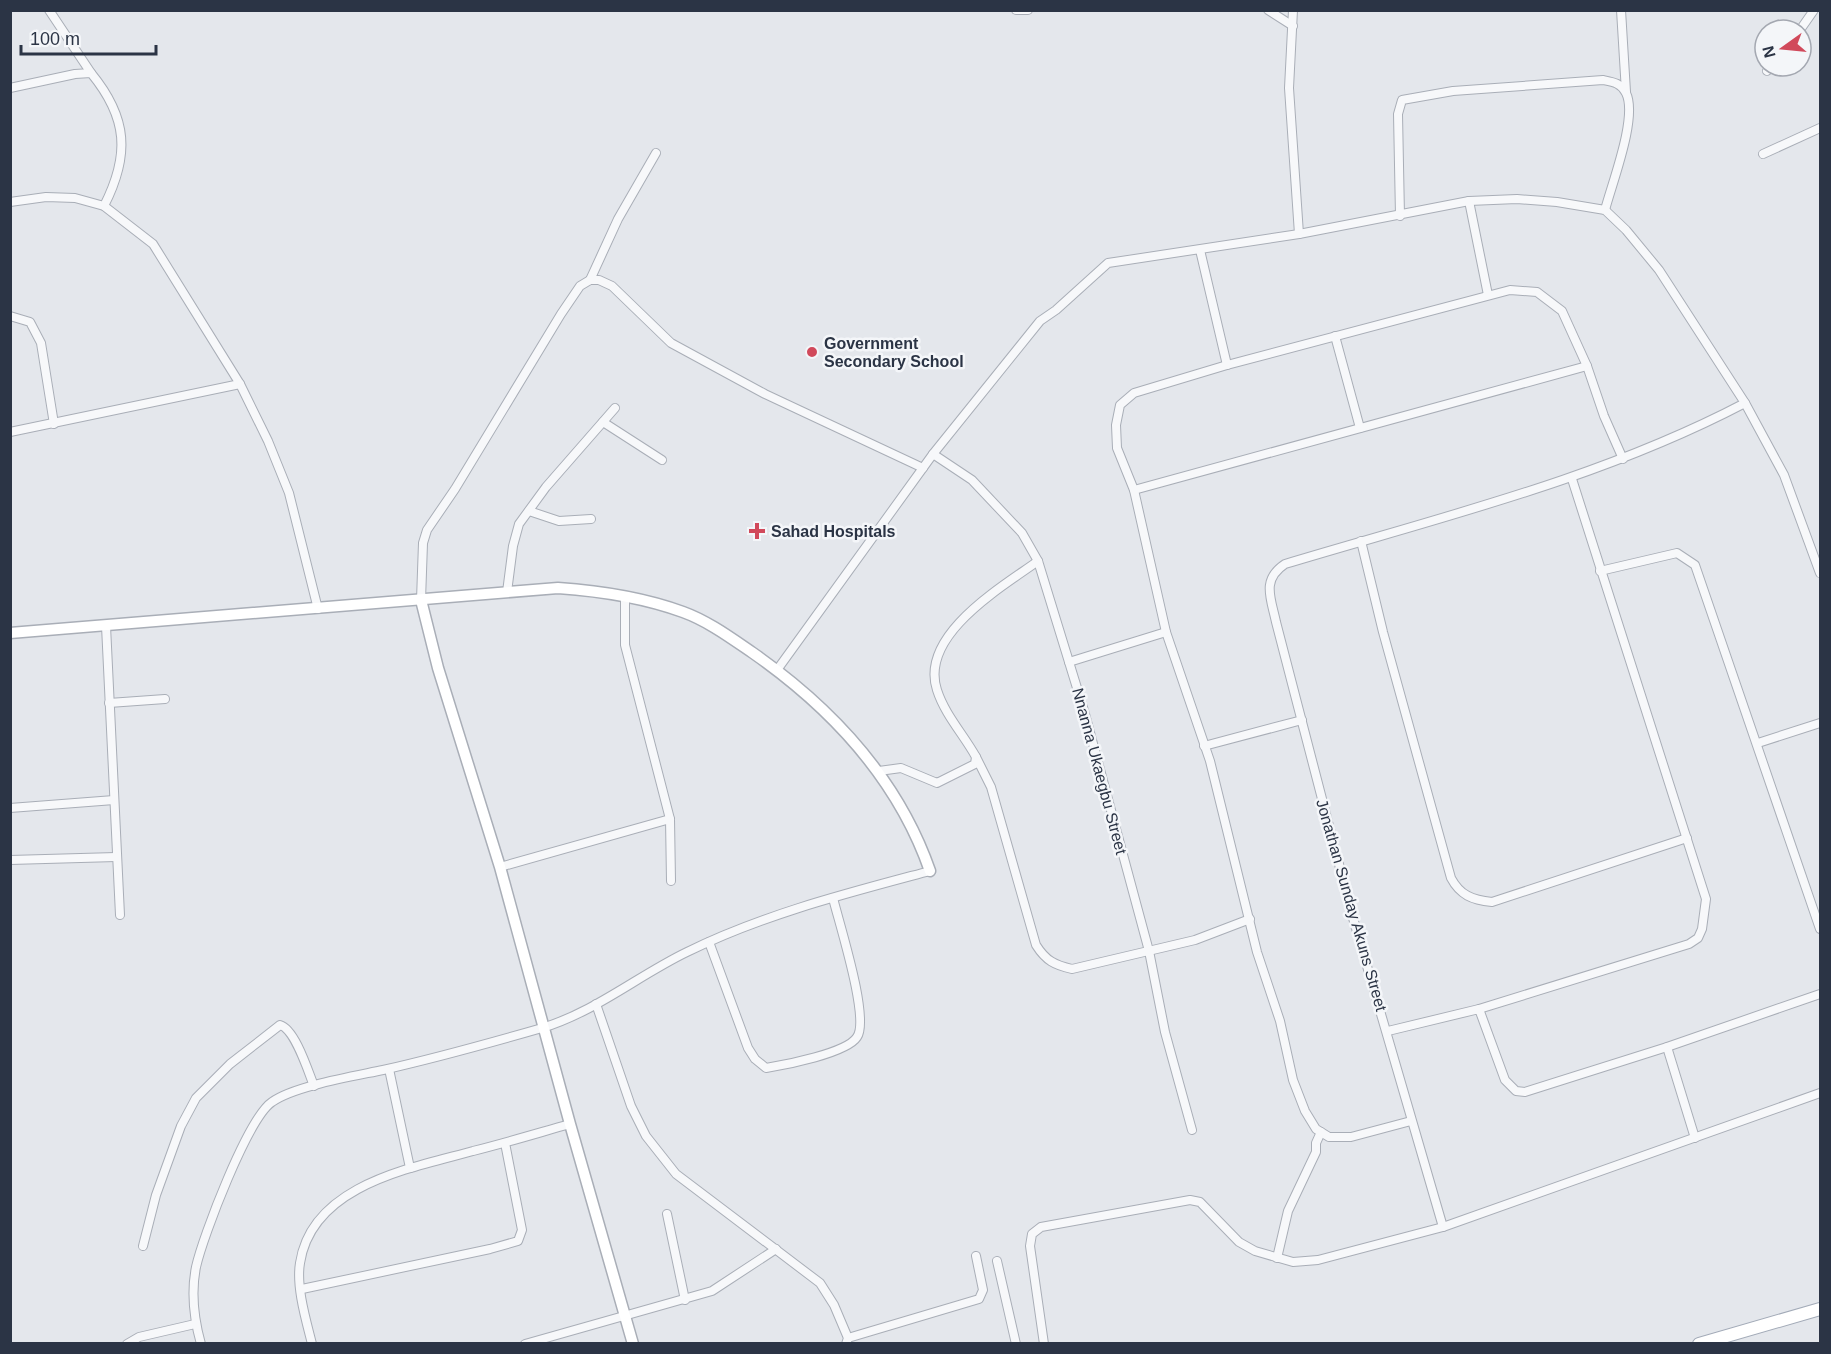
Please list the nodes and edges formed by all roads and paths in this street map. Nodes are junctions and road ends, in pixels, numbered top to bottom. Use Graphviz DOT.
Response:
graph roads {
  1 [pos="49,10"];
  2 [pos="1016,10"];
  3 [pos="1028,10"];
  4 [pos="1268,10"];
  5 [pos="1293,10"];
  6 [pos="1621,10"];
  7 [pos="1293,26"];
  8 [pos="91,74"];
  9 [pos="10,88"];
  10 [pos="1626,92"];
  11 [pos="1821,128"];
  12 [pos="656,153"];
  13 [pos="1763,154"];
  14 [pos="1468,201"];
  15 [pos="10,202"];
  16 [pos="104,206"];
  17 [pos="1605,210"];
  18 [pos="1400,216"];
  19 [pos="1299,234"];
  20 [pos="1200,250"];
  21 [pos="590,280"];
  22 [pos="1488,295"];
  23 [pos="10,315"];
  24 [pos="1335,336"];
  25 [pos="1227,365"];
  26 [pos="1587,366"];
  27 [pos="240,384"];
  28 [pos="1746,403"];
  29 [pos="615,408"];
  30 [pos="603,422"];
  31 [pos="54,424"];
  32 [pos="1360,428"];
  33 [pos="10,432"];
  34 [pos="933,454"];
  35 [pos="1623,459"];
  36 [pos="662,460"];
  37 [pos="923,468"];
  38 [pos="1572,478"];
  39 [pos="1134,490"];
  40 [pos="529,510"];
  41 [pos="591,519"];
  42 [pos="1361,541"];
  43 [pos="1038,561"];
  44 [pos="1600,571"];
  45 [pos="1821,573"];
  46 [pos="507,592"];
  47 [pos="625,596"];
  48 [pos="421,600"];
  49 [pos="318,609"];
  50 [pos="106,626"];
  51 [pos="1166,632"];
  52 [pos="10,633"];
  53 [pos="1069,662"];
  54 [pos="777,670"];
  55 [pos="165,699"];
  56 [pos="109,704"];
  57 [pos="1302,720"];
  58 [pos="1821,723"];
  59 [pos="1758,742"];
  60 [pos="1204,746"];
  61 [pos="976,757"];
  62 [pos="879,771"];
  63 [pos="114,800"];
  64 [pos="10,808"];
  65 [pos="670,819"];
  66 [pos="1687,838"];
  67 [pos="116,857"];
  68 [pos="10,860"];
  69 [pos="500,867"];
  70 [pos="930,871"];
  71 [pos="671,881"];
  72 [pos="833,898"];
  73 [pos="120,915"];
  74 [pos="1250,919"];
  75 [pos="1821,929"];
  76 [pos="709,942"];
  77 [pos="1149,951"];
  78 [pos="1821,994"];
  79 [pos="596,1004"];
  80 [pos="1479,1009"];
  81 [pos="545,1027"];
  82 [pos="1388,1031"];
  83 [pos="1667,1047"];
  84 [pos="389,1069"];
  85 [pos="314,1086"];
  86 [pos="1821,1093"];
  87 [pos="1411,1121"];
  88 [pos="570,1124"];
  89 [pos="1192,1130"];
  90 [pos="1321,1132"];
  91 [pos="1695,1138"];
  92 [pos="505,1143"];
  93 [pos="410,1168"];
  94 [pos="667,1214"];
  95 [pos="1443,1227"];
  96 [pos="143,1246"];
  97 [pos="776,1249"];
  98 [pos="976,1256"];
  99 [pos="1277,1258"];
  100 [pos="997,1261"];
  101 [pos="302,1289"];
  102 [pos="685,1300"];
  103 [pos="1821,1309"];
  104 [pos="625,1316"];
  105 [pos="195,1324"];
  106 [pos="1735,1339"];
  107 [pos="847,1341"];
  108 [pos="531,1343"];
  109 [pos="127,1344"];
  110 [pos="201,1344"];
  111 [pos="312,1344"];
  112 [pos="633,1344"];
  113 [pos="1016,1344"];
  114 [pos="1044,1344"];
  115 [pos="1699,1344"];
  1 -- 8 [label="street"];
  2 -- 3 [label="street"];
  4 -- 7 [label="street"];
  5 -- 7 [label="street"];
  6 -- 10 [label="street"];
  7 -- 19 [label="street"];
  8 -- 9 [label="street"];
  8 -- 16 [label="street"];
  10 -- 17 [label="street"];
  10 -- 18 [label="street"];
  11 -- 13 [label="street"];
  12 -- 21 [label="street"];
  14 -- 17 [label="street"];
  14 -- 18 [label="street"];
  14 -- 22 [label="street"];
  15 -- 16 [label="street"];
  16 -- 27 [label="street"];
  17 -- 28 [label="street"];
  18 -- 19 [label="street"];
  19 -- 20 [label="street"];
  20 -- 25 [label="street"];
  20 -- 34 [label="street"];
  21 -- 37 [label="street"];
  21 -- 48 [label="street"];
  22 -- 24 [label="street"];
  22 -- 26 [label="street"];
  23 -- 31 [label="street"];
  24 -- 25 [label="street"];
  24 -- 32 [label="street"];
  25 -- 39 [label="street"];
  26 -- 32 [label="street"];
  26 -- 35 [label="street"];
  27 -- 31 [label="street"];
  27 -- 49 [label="street"];
  28 -- 35 [label="street"];
  28 -- 45 [label="street"];
  29 -- 30 [label="street"];
  30 -- 36 [label="street"];
  30 -- 40 [label="street"];
  31 -- 33 [label="street"];
  32 -- 39 [label="street"];
  34 -- 37 [label="street"];
  34 -- 43 [label="street, Nnanna Ukaegbu Street"];
  35 -- 38 [label="street"];
  37 -- 54 [label="street"];
  38 -- 42 [label="street"];
  38 -- 44 [label="street"];
  39 -- 51 [label="street"];
  40 -- 41 [label="street"];
  40 -- 46 [label="street"];
  42 -- 57 [label="street, Jonathan Sunday Akuns Street"];
  42 -- 66 [label="street"];
  43 -- 53 [label="street, Nnanna Ukaegbu Street"];
  43 -- 61 [label="street"];
  44 -- 59 [label="street"];
  44 -- 66 [label="street"];
  46 -- 47 [label="main road"];
  46 -- 48 [label="main road"];
  47 -- 54 [label="main road"];
  47 -- 65 [label="street"];
  48 -- 49 [label="main road"];
  48 -- 69 [label="main road"];
  49 -- 50 [label="main road"];
  50 -- 52 [label="main road"];
  50 -- 56 [label="street"];
  51 -- 53 [label="street"];
  51 -- 60 [label="street"];
  53 -- 77 [label="street, Nnanna Ukaegbu Street"];
  54 -- 62 [label="main road"];
  55 -- 56 [label="street"];
  56 -- 63 [label="street"];
  57 -- 60 [label="street"];
  57 -- 82 [label="street, Jonathan Sunday Akuns Street"];
  58 -- 59 [label="street"];
  59 -- 75 [label="street"];
  60 -- 74 [label="street"];
  61 -- 62 [label="street"];
  61 -- 77 [label="street"];
  62 -- 70 [label="main road"];
  63 -- 64 [label="street"];
  63 -- 67 [label="street"];
  65 -- 69 [label="street"];
  65 -- 71 [label="street"];
  66 -- 80 [label="street"];
  67 -- 68 [label="street"];
  67 -- 73 [label="street"];
  69 -- 81 [label="main road"];
  70 -- 72 [label="street"];
  72 -- 76 [label="street"];
  72 -- 76 [label="street"];
  74 -- 77 [label="street"];
  74 -- 90 [label="street"];
  76 -- 79 [label="street"];
  77 -- 89 [label="street, Nnanna Ukaegbu Street"];
  78 -- 83 [label="street"];
  79 -- 81 [label="street"];
  79 -- 97 [label="street"];
  80 -- 82 [label="street"];
  80 -- 83 [label="street"];
  81 -- 84 [label="street"];
  81 -- 88 [label="main road"];
  82 -- 87 [label="street, Jonathan Sunday Akuns Street"];
  83 -- 91 [label="street"];
  84 -- 85 [label="street"];
  84 -- 93 [label="street"];
  85 -- 96 [label="street"];
  85 -- 105 [label="street"];
  86 -- 91 [label="street"];
  87 -- 90 [label="street"];
  87 -- 95 [label="street, Jonathan Sunday Akuns Street"];
  88 -- 92 [label="street"];
  88 -- 104 [label="main road"];
  90 -- 99 [label="street"];
  91 -- 95 [label="street"];
  92 -- 93 [label="street"];
  92 -- 101 [label="street"];
  93 -- 101 [label="street"];
  94 -- 102 [label="street"];
  95 -- 99 [label="street"];
  97 -- 102 [label="street"];
  97 -- 107 [label="street"];
  98 -- 107 [label="street"];
  99 -- 114 [label="street"];
  100 -- 113 [label="street"];
  101 -- 111 [label="street"];
  102 -- 104 [label="street"];
  103 -- 106 [label="main road"];
  104 -- 108 [label="street"];
  104 -- 112 [label="main road"];
  105 -- 109 [label="street"];
  105 -- 110 [label="street"];
  106 -- 115 [label="main road"];
}
